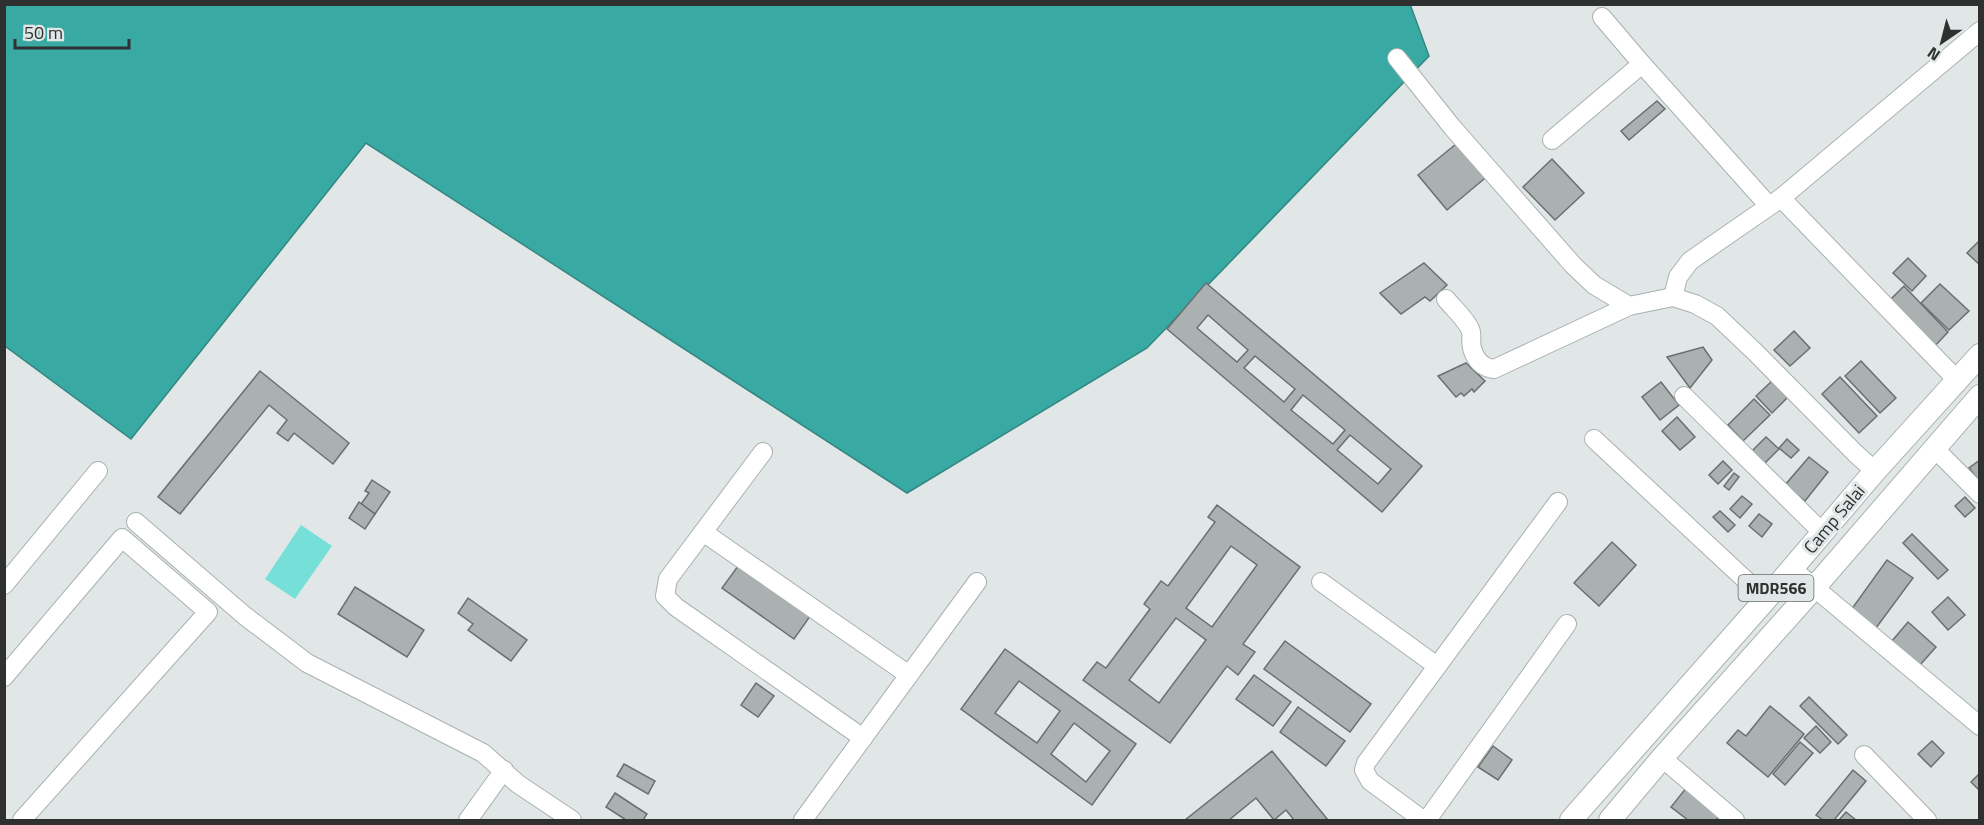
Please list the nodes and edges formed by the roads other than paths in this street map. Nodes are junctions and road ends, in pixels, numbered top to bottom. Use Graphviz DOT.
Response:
graph roads {
  1 [pos="1602,17"];
  2 [pos="1980,31"];
  3 [pos="1397,58"];
  4 [pos="1642,64"];
  5 [pos="1551,140"];
  6 [pos="1775,202"];
  7 [pos="1673,297"];
  8 [pos="1446,299"];
  9 [pos="1629,306"];
  10 [pos="1980,355"];
  11 [pos="1957,380"];
  12 [pos="1684,396"];
  13 [pos="1980,396"];
  14 [pos="1594,439"];
  15 [pos="1934,448"];
  16 [pos="763,452"];
  17 [pos="98,471"];
  18 [pos="1875,471"];
  19 [pos="1980,494"];
  20 [pos="1558,502"];
  21 [pos="136,522"];
  22 [pos="703,532"];
  23 [pos="1823,533"];
  24 [pos="1792,569"];
  25 [pos="977,582"];
  26 [pos="1321,582"];
  27 [pos="4,585"];
  28 [pos="1814,588"];
  29 [pos="215,591"];
  30 [pos="1766,599"];
  31 [pos="200,606"];
  32 [pos="1567,624"];
  33 [pos="1437,666"];
  34 [pos="909,675"];
  35 [pos="4,677"];
  36 [pos="1980,726"];
  37 [pos="863,738"];
  38 [pos="1863,755"];
  39 [pos="1662,758"];
  40 [pos="504,770"];
  41 [pos="809,818"];
  42 [pos="22,820"];
  43 [pos="468,820"];
  44 [pos="572,820"];
  45 [pos="1425,820"];
  46 [pos="1571,820"];
  47 [pos="1610,820"];
  48 [pos="1735,820"];
  49 [pos="1927,820"];
  1 -- 4 [label="street"];
  2 -- 6 [label="street"];
  3 -- 9 [label="street"];
  4 -- 5 [label="street"];
  4 -- 6 [label="street"];
  6 -- 7 [label="street"];
  6 -- 11 [label="street"];
  7 -- 9 [label="street"];
  7 -- 18 [label="street"];
  8 -- 9 [label="street"];
  10 -- 11 [label="main road, Camp Salai / MDR566"];
  11 -- 18 [label="main road, Camp Salai / MDR566"];
  12 -- 23 [label="street"];
  13 -- 15 [label="main road, Camp Salai / MDR566"];
  14 -- 30 [label="street"];
  15 -- 19 [label="street"];
  15 -- 28 [label="main road, Camp Salai / MDR566"];
  16 -- 22 [label="street"];
  17 -- 27 [label="street"];
  18 -- 23 [label="main road, Camp Salai / MDR566"];
  20 -- 33 [label="street"];
  21 -- 29 [label="street"];
  22 -- 34 [label="street"];
  22 -- 37 [label="street"];
  23 -- 24 [label="main road, Camp Salai / MDR566"];
  24 -- 28 [label="street"];
  24 -- 30 [label="main road, Camp Salai / MDR566"];
  25 -- 34 [label="street"];
  26 -- 33 [label="street"];
  28 -- 36 [label="street"];
  28 -- 39 [label="main road, Camp Salai / MDR566"];
  29 -- 31 [label="street"];
  29 -- 40 [label="street"];
  30 -- 46 [label="main road, Camp Salai / MDR566"];
  31 -- 35 [label="street"];
  31 -- 42 [label="street"];
  32 -- 45 [label="street"];
  33 -- 45 [label="street"];
  34 -- 37 [label="street"];
  37 -- 41 [label="street"];
  38 -- 49 [label="street"];
  39 -- 47 [label="main road, Camp Salai / MDR566"];
  39 -- 48 [label="street"];
  40 -- 43 [label="street"];
  40 -- 44 [label="street"];
}
